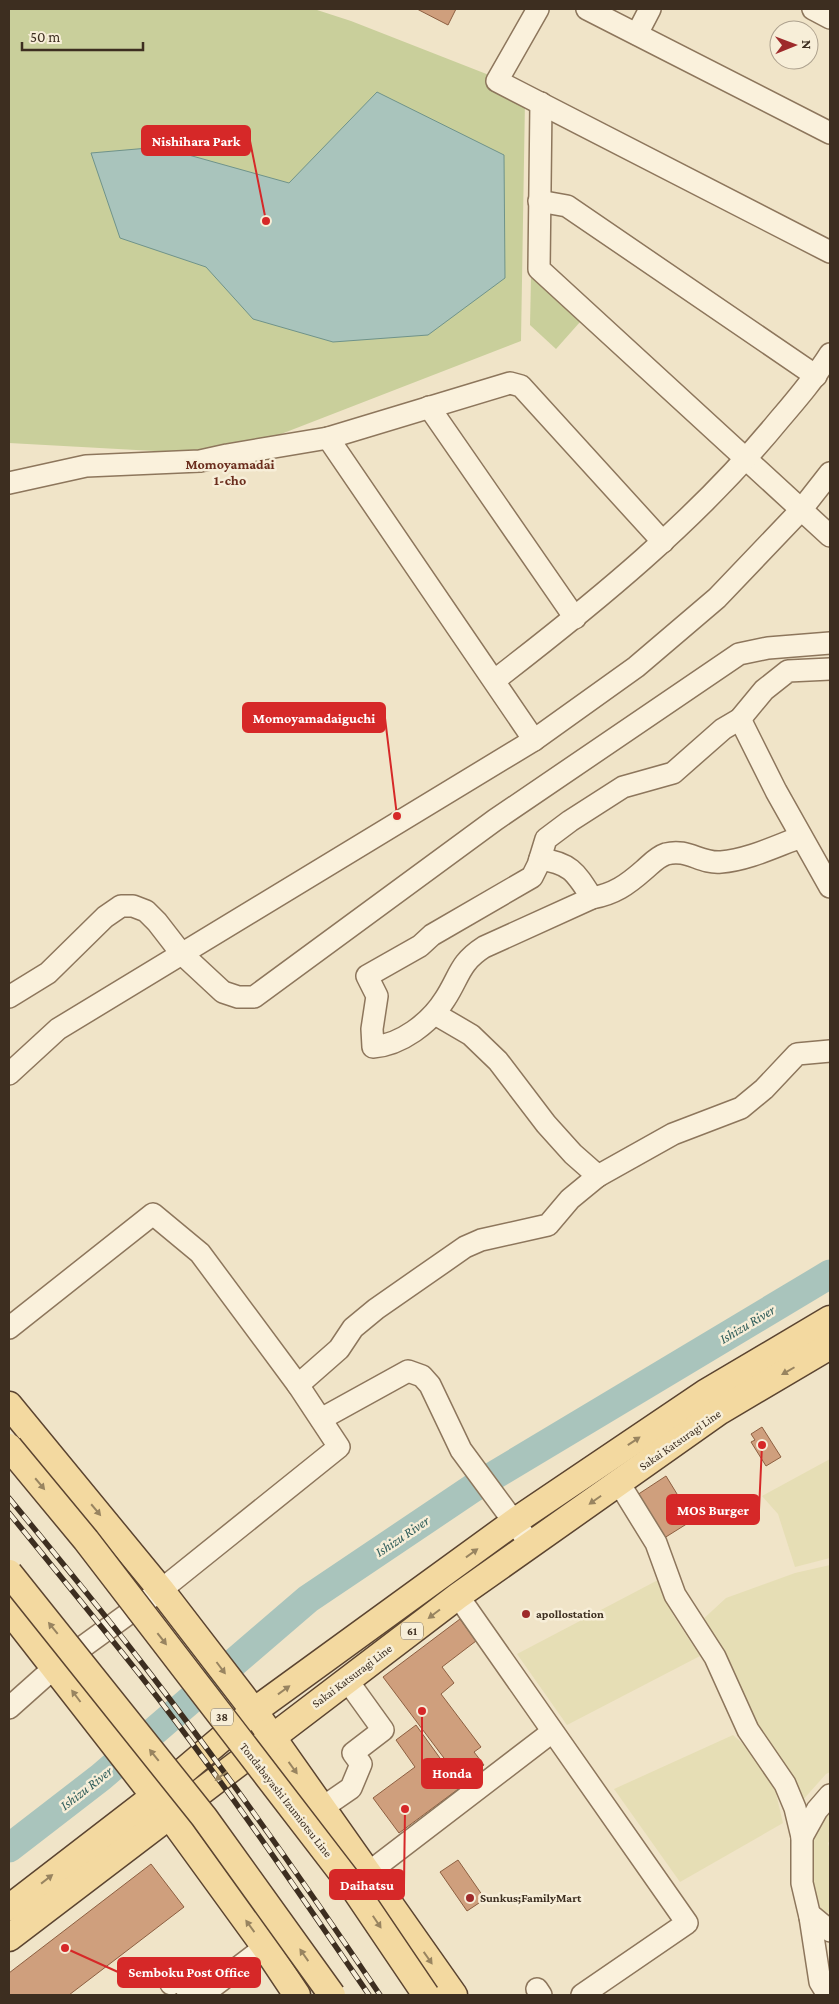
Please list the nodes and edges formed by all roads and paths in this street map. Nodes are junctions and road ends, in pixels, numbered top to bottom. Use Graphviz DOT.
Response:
graph roads {
  1 [pos="538,9"];
  2 [pos="587,9"];
  3 [pos="650,9"];
  4 [pos="813,9"];
  5 [pos="830,18"];
  6 [pos="637,34"];
  7 [pos="541,103"];
  8 [pos="830,133"];
  9 [pos="540,200"];
  10 [pos="830,252"];
  11 [pos="830,354"];
  12 [pos="816,376"];
  13 [pos="429,406"];
  14 [pos="328,438"];
  15 [pos="747,459"];
  16 [pos="830,474"];
  17 [pos="9,482"];
  18 [pos="801,510"];
  19 [pos="830,536"];
  20 [pos="663,542"];
  21 [pos="575,618"];
  22 [pos="830,644"];
  23 [pos="830,669"];
  24 [pos="494,680"];
  25 [pos="740,719"];
  26 [pos="534,740"];
  27 [pos="801,837"];
  28 [pos="540,859"];
  29 [pos="830,887"];
  30 [pos="592,898"];
  31 [pos="181,953"];
  32 [pos="9,997"];
  33 [pos="435,1014"];
  34 [pos="830,1051"];
  35 [pos="9,1074"];
  36 [pos="598,1176"];
  37 [pos="830,1319"];
  38 [pos="9,1328"];
  39 [pos="830,1346"];
  40 [pos="298,1385"];
  41 [pos="9,1405"];
  42 [pos="320,1419"];
  43 [pos="9,1447"];
  44 [pos="619,1483"];
  45 [pos="508,1514"];
  46 [pos="531,1544"];
  47 [pos="9,1573"];
  48 [pos="161,1590"];
  49 [pos="458,1596"];
  50 [pos="9,1610"];
  51 [pos="55,1668"];
  52 [pos="347,1680"];
  53 [pos="250,1705"];
  54 [pos="9,1708"];
  55 [pos="552,1732"];
  56 [pos="272,1738"];
  57 [pos="830,1795"];
  58 [pos="155,1798"];
  59 [pos="322,1808"];
  60 [pos="802,1837"];
  61 [pos="368,1872"];
  62 [pos="9,1908"];
  63 [pos="810,1917"];
  64 [pos="830,1931"];
  65 [pos="9,1938"];
  66 [pos="265,1947"];
  67 [pos="171,1984"];
  68 [pos="192,1995"];
  69 [pos="202,1995"];
  70 [pos="297,1995"];
  71 [pos="332,1995"];
  72 [pos="426,1995"];
  73 [pos="454,1995"];
  74 [pos="582,1995"];
  75 [pos="828,1995"];
  1 -- 7 [label="street"];
  2 -- 6 [label="street"];
  3 -- 6 [label="street"];
  4 -- 5 [label="street"];
  6 -- 8 [label="street"];
  7 -- 9 [label="street"];
  7 -- 10 [label="street"];
  9 -- 12 [label="street"];
  9 -- 15 [label="street"];
  11 -- 12 [label="street"];
  12 -- 15 [label="street"];
  13 -- 14 [label="street"];
  13 -- 20 [label="street"];
  13 -- 21 [label="street"];
  14 -- 17 [label="street"];
  14 -- 24 [label="street"];
  15 -- 18 [label="street"];
  15 -- 20 [label="street"];
  16 -- 18 [label="street"];
  18 -- 19 [label="street"];
  18 -- 26 [label="street"];
  20 -- 21 [label="street"];
  21 -- 24 [label="street"];
  22 -- 31 [label="street"];
  23 -- 25 [label="street"];
  24 -- 26 [label="street"];
  25 -- 27 [label="street"];
  25 -- 28 [label="street"];
  26 -- 31 [label="street"];
  27 -- 29 [label="street"];
  27 -- 30 [label="street"];
  28 -- 30 [label="street"];
  28 -- 33 [label="street"];
  30 -- 33 [label="street"];
  31 -- 32 [label="street"];
  31 -- 35 [label="street"];
  33 -- 36 [label="street"];
  34 -- 36 [label="street"];
  36 -- 40 [label="street"];
  45 -- 37 [label="main road, Sakai Katsuragi Line / 61, one-way"];
  38 -- 40 [label="street"];
  39 -- 44 [label="main road, Sakai Katsuragi Line / 61, one-way"];
  40 -- 42 [label="street"];
  41 -- 48 [label="main road, one-way"];
  42 -- 45 [label="street"];
  42 -- 48 [label="street"];
  43 -- 72 [label="main road, Tondabayashi Izumiotsu Line / 38, one-way, bridge"];
  44 -- 46 [label="main road, Sakai Katsuragi Line / 61, one-way"];
  44 -- 60 [label="street"];
  45 -- 46 [label="street"];
  53 -- 45 [label="main road, Sakai Katsuragi Line / 61, one-way"];
  46 -- 49 [label="main road, Sakai Katsuragi Line / 61"];
  71 -- 47 [label="main road, one-way, bridge"];
  48 -- 51 [label="street"];
  48 -- 53 [label="main road, one-way"];
  49 -- 52 [label="main road, Sakai Katsuragi Line / 61, one-way"];
  49 -- 55 [label="street"];
  50 -- 51 [label="main road"];
  51 -- 54 [label="street"];
  58 -- 51 [label="main road, one-way"];
  52 -- 56 [label="main road, Sakai Katsuragi Line / 61"];
  52 -- 59 [label="street"];
  53 -- 56 [label="main road"];
  53 -- 58 [label="main road, Sakai Katsuragi Line / 61"];
  55 -- 61 [label="street"];
  55 -- 74 [label="street"];
  56 -- 58 [label="main road, Sakai Katsuragi Line / 61, one-way"];
  56 -- 59 [label="main road, one-way"];
  57 -- 60 [label="street"];
  62 -- 58 [label="main road, Sakai Katsuragi Line / 61, one-way"];
  58 -- 65 [label="main road, Sakai Katsuragi Line / 61"];
  66 -- 58 [label="main road, one-way"];
  59 -- 61 [label="main road"];
  60 -- 63 [label="street"];
  61 -- 73 [label="main road, one-way"];
  63 -- 64 [label="street"];
  63 -- 75 [label="street"];
  66 -- 69 [label="street"];
  66 -- 70 [label="main road"];
  67 -- 68 [label="street"];
}
